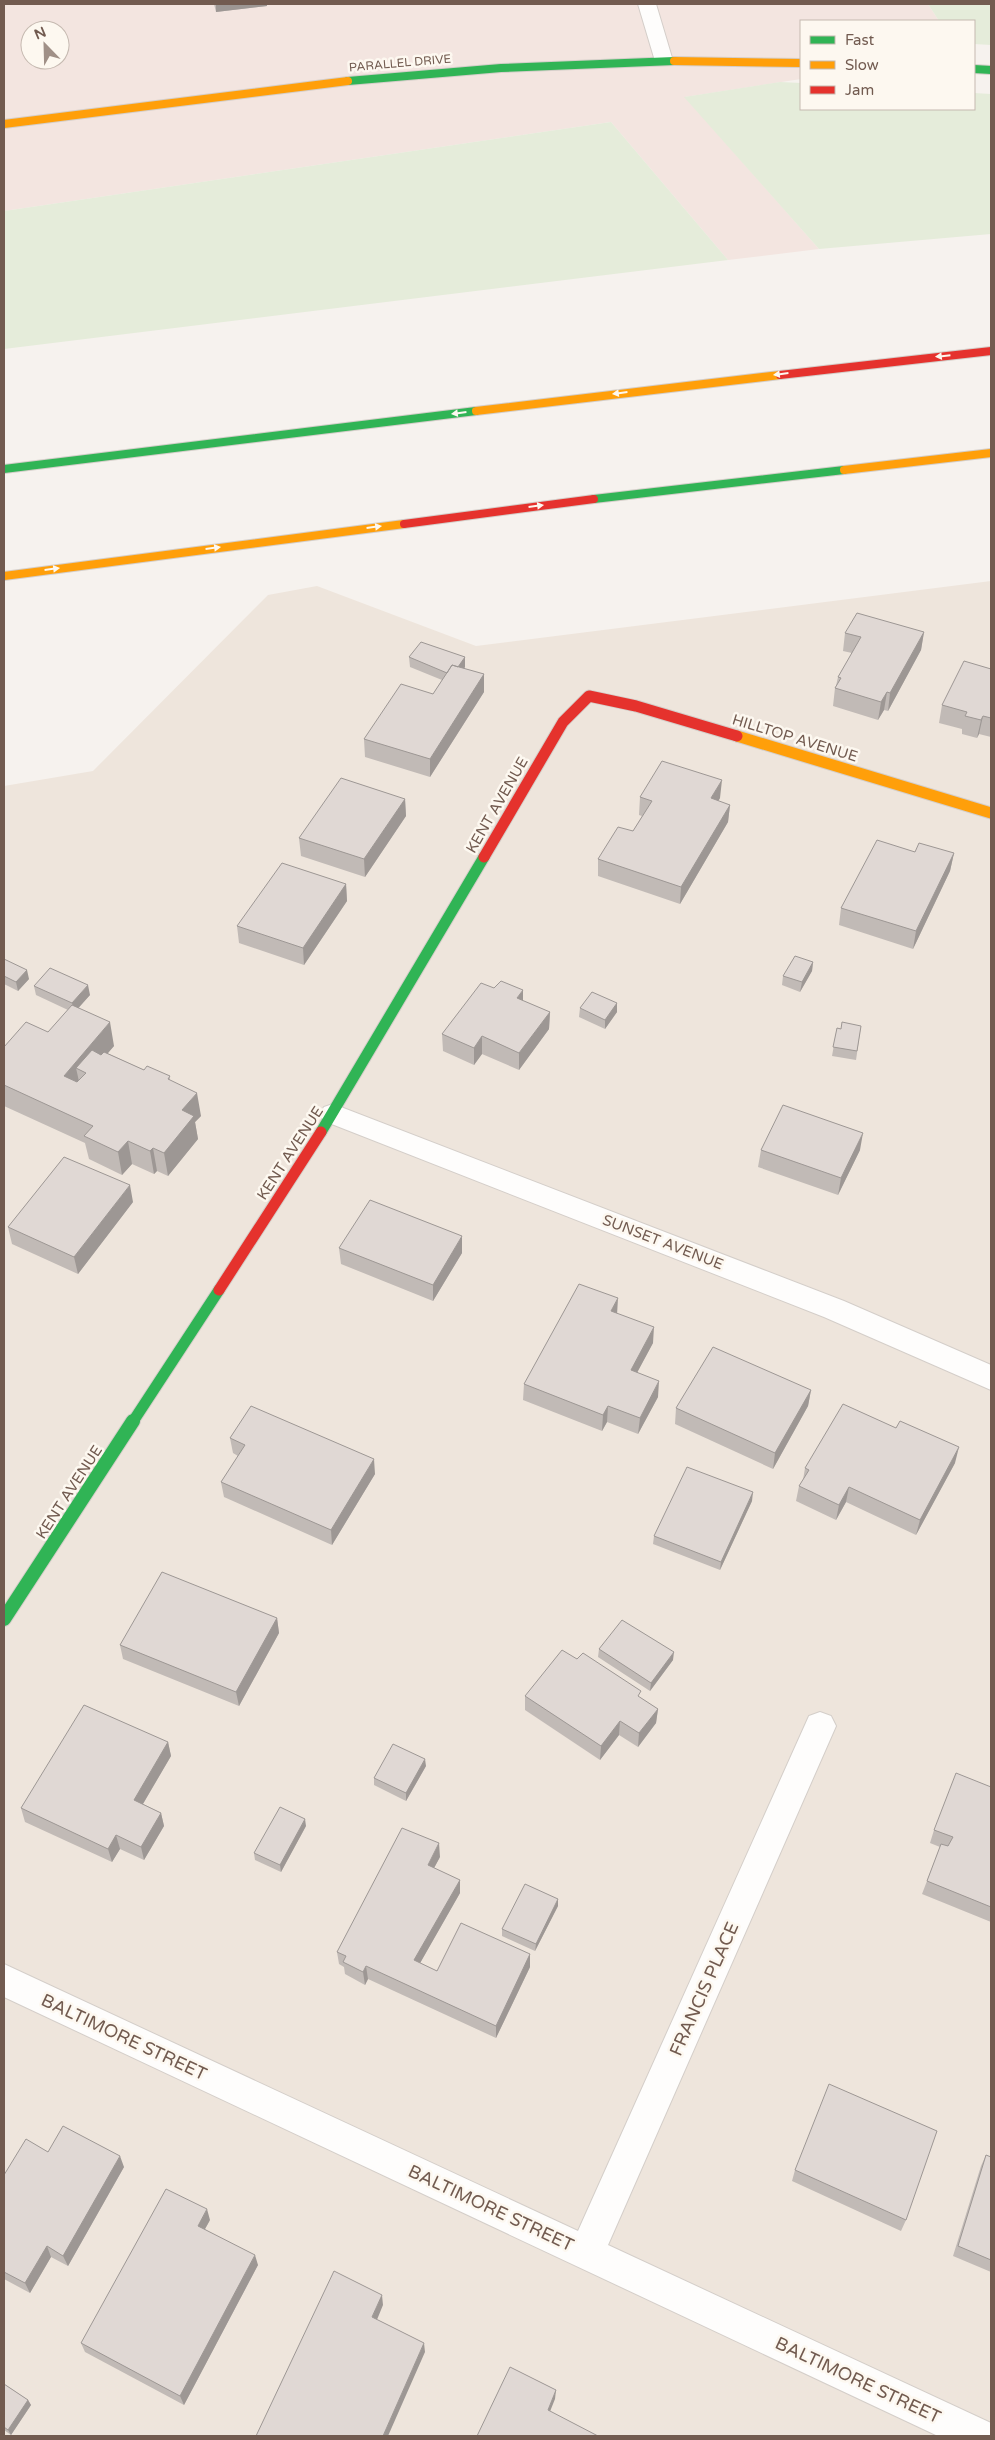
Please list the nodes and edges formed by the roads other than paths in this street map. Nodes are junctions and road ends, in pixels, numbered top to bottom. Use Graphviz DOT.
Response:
graph roads {
  1 [pos="647,4"];
  2 [pos="664,61"];
  3 [pos="800,62"];
  4 [pos="975,69"];
  5 [pos="991,70"];
  6 [pos="4,124"];
  7 [pos="991,351"];
  8 [pos="991,453"];
  9 [pos="4,469"];
  10 [pos="4,576"];
  11 [pos="589,696"];
  12 [pos="991,813"];
  13 [pos="333,1114"];
  14 [pos="991,1378"];
  15 [pos="4,1619"];
  16 [pos="820,1726"];
  17 [pos="4,1980"];
  18 [pos="587,2252"];
  19 [pos="978,2436"];
  1 -- 2 [label="street"];
  2 -- 3 [label="main road, PARALLEL DRIVE"];
  2 -- 6 [label="main road, PARALLEL DRIVE"];
  4 -- 5 [label="main road"];
  7 -- 9 [label="main road, one-way"];
  10 -- 8 [label="main road, one-way"];
  11 -- 12 [label="main road, HILLTOP AVENUE"];
  11 -- 13 [label="main road, KENT AVENUE"];
  13 -- 14 [label="street, SUNSET AVENUE"];
  13 -- 15 [label="main road, KENT AVENUE"];
  16 -- 18 [label="street, FRANCIS PLACE"];
  17 -- 18 [label="street, BALTIMORE STREET"];
  18 -- 19 [label="street, BALTIMORE STREET"];
}
